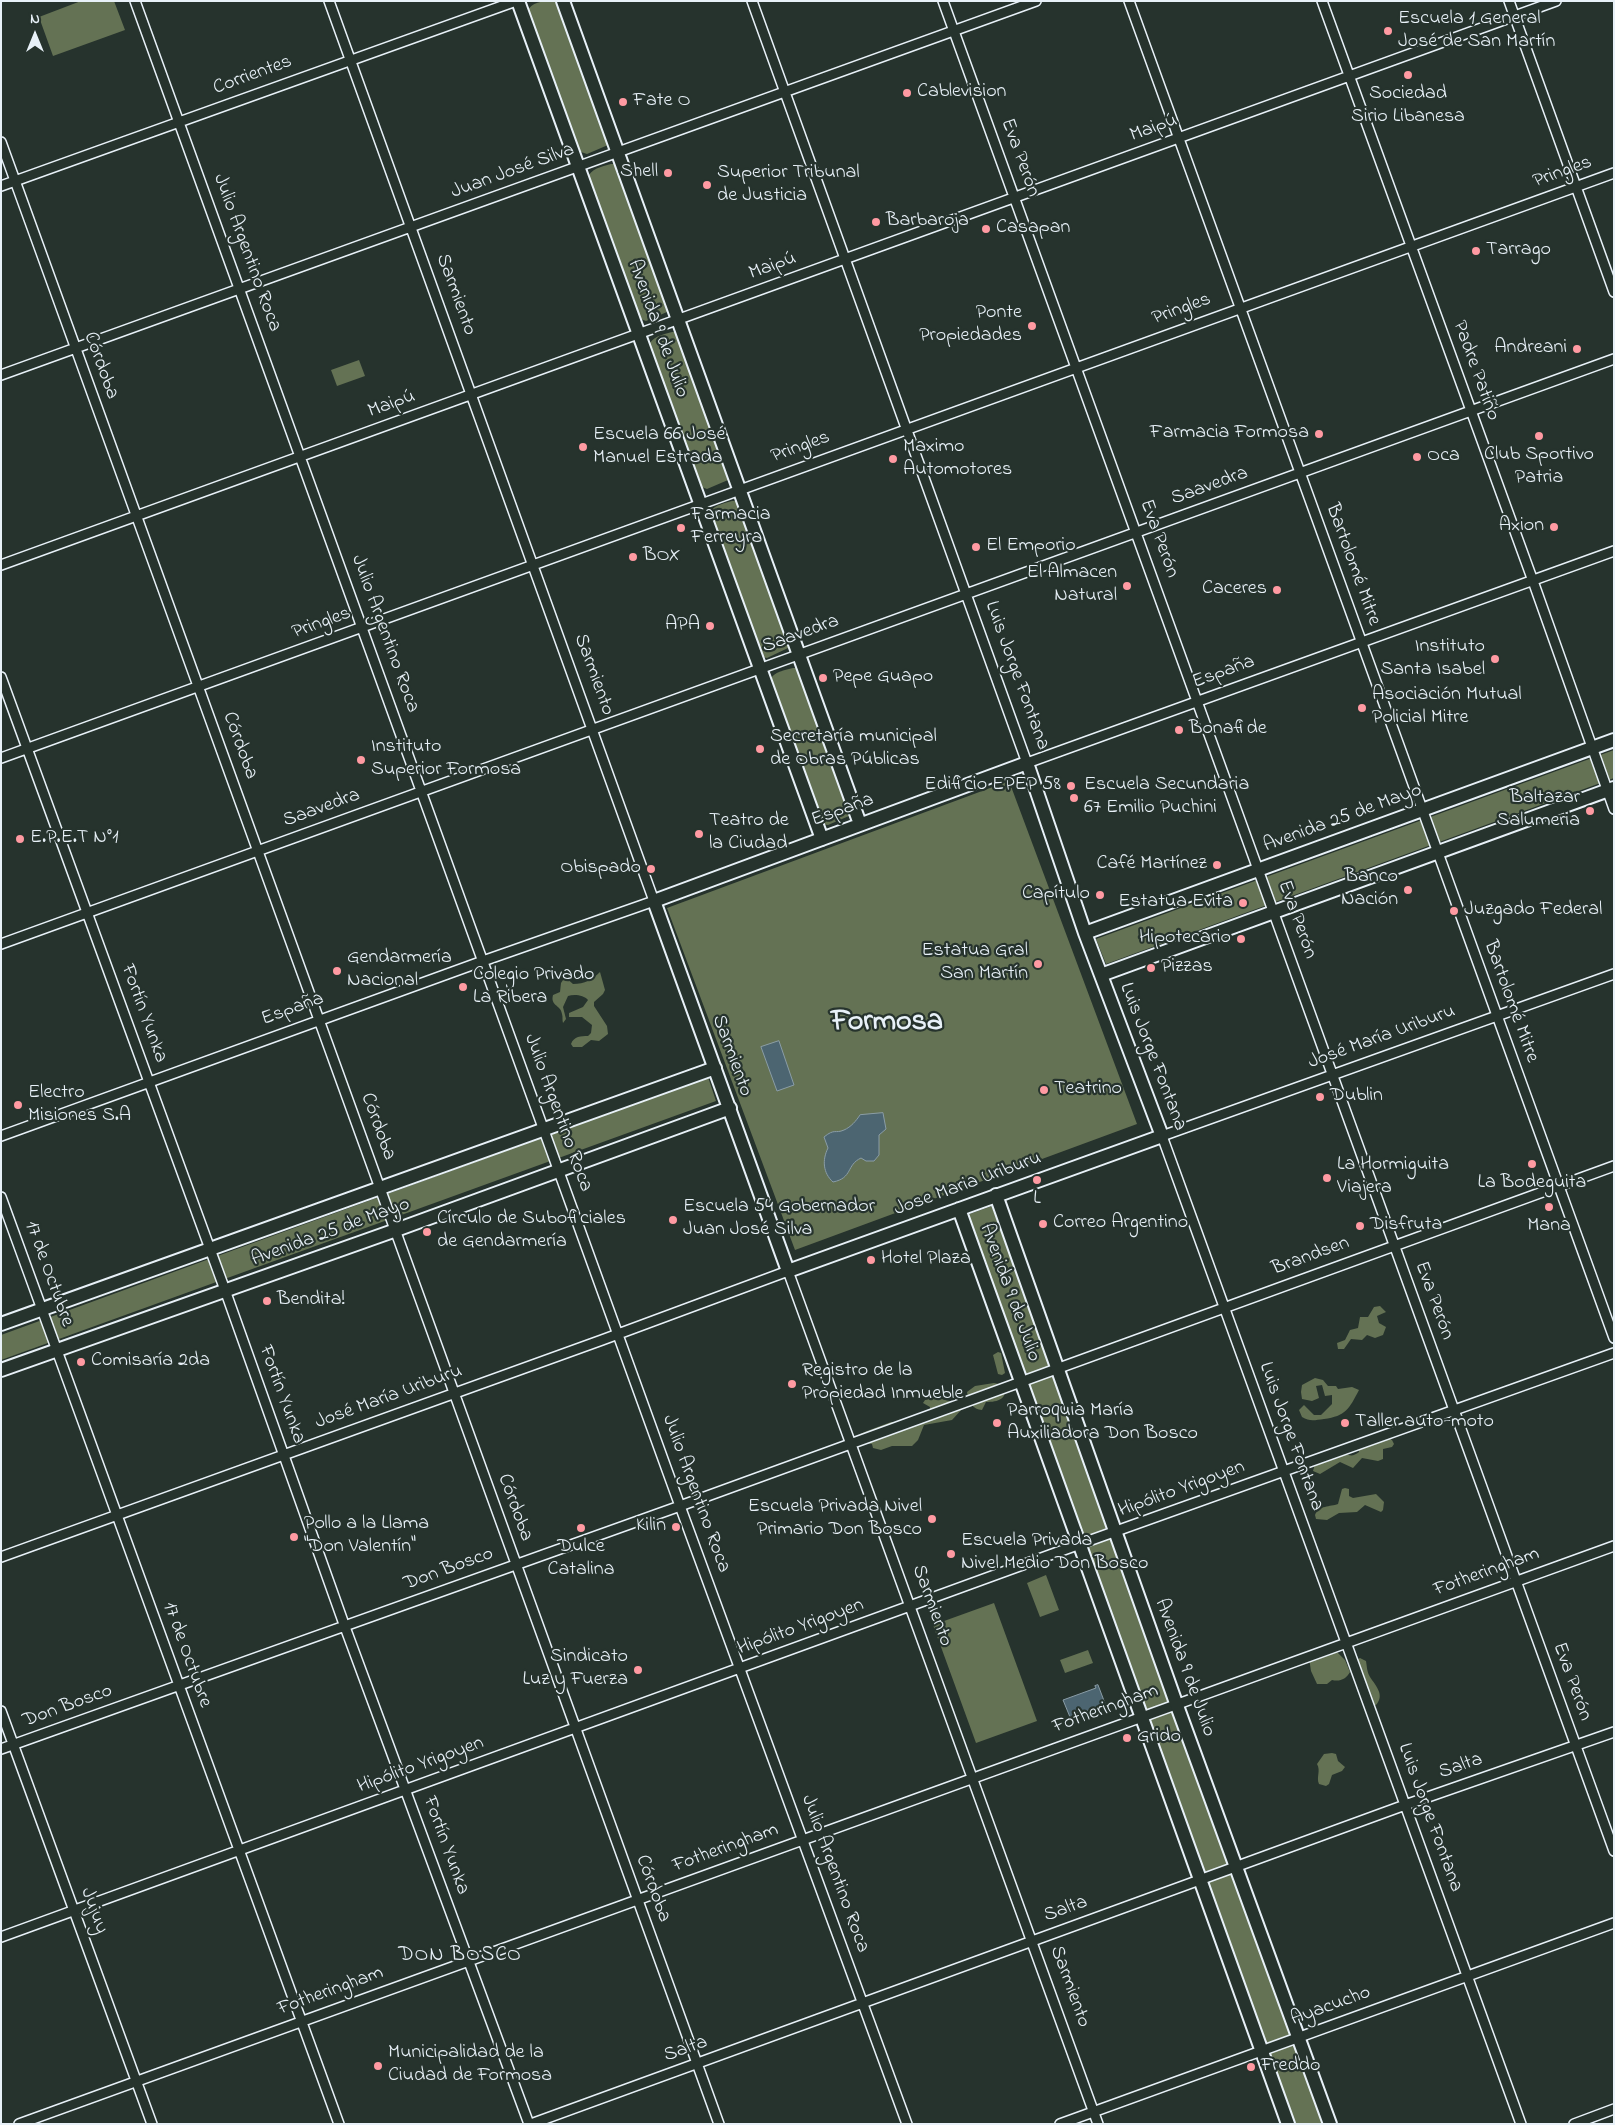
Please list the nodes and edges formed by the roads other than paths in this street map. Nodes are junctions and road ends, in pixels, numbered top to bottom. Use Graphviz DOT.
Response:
graph roads {
  1 [pos="135,1"];
  2 [pos="329,1"];
  3 [pos="517,1"];
  4 [pos="563,1"];
  5 [pos="752,1"];
  6 [pos="943,1"];
  7 [pos="1036,1"];
  8 [pos="1129,1"];
  9 [pos="1322,1"];
  10 [pos="1509,1"];
  11 [pos="1556,1"];
  12 [pos="1514,16"];
  13 [pos="954,31"];
  14 [pos="350,60"];
  15 [pos="1349,76"];
  16 [pos="784,92"];
  17 [pos="179,121"];
  18 [pos="1179,138"];
  19 [pos="1,142"];
  20 [pos="618,152"];
  21 [pos="578,167"];
  22 [pos="1614,173"];
  23 [pos="16,181"];
  24 [pos="1,186"];
  25 [pos="1575,187"];
  26 [pos="1015,198"];
  27 [pos="410,227"];
  28 [pos="1411,248"];
  29 [pos="845,259"];
  30 [pos="240,289"];
  31 [pos="1614,292"];
  32 [pos="1240,308"];
  33 [pos="677,320"];
  34 [pos="640,334"];
  35 [pos="75,348"];
  36 [pos="1614,359"];
  37 [pos="1076,367"];
  38 [pos="1,375"];
  39 [pos="471,395"];
  40 [pos="1471,412"];
  41 [pos="906,429"];
  42 [pos="300,457"];
  43 [pos="1300,473"];
  44 [pos="739,490"];
  45 [pos="701,504"];
  46 [pos="136,516"];
  47 [pos="1137,532"];
  48 [pos="1614,551"];
  49 [pos="1,565"];
  50 [pos="533,566"];
  51 [pos="1533,580"];
  52 [pos="966,593"];
  53 [pos="363,628"];
  54 [pos="1362,643"];
  55 [pos="800,654"];
  56 [pos="760,669"];
  57 [pos="1,677"];
  58 [pos="198,687"];
  59 [pos="1198,702"];
  60 [pos="593,729"];
  61 [pos="1614,740"];
  62 [pos="1592,748"];
  63 [pos="26,749"];
  64 [pos="1,758"];
  65 [pos="1027,763"];
  66 [pos="1610,789"];
  67 [pos="422,790"];
  68 [pos="1614,809"];
  69 [pos="1422,810"];
  70 [pos="860,824"];
  71 [pos="822,839"];
  72 [pos="259,851"];
  73 [pos="1437,852"];
  74 [pos="1259,870"];
  75 [pos="654,901"];
  76 [pos="1274,912"];
  77 [pos="88,913"];
  78 [pos="1085,933"];
  79 [pos="1,944"];
  80 [pos="483,961"];
  81 [pos="1614,974"];
  82 [pos="1101,975"];
  83 [pos="1496,1016"];
  84 [pos="320,1020"];
  85 [pos="716,1068"];
  86 [pos="1333,1074"];
  87 [pos="149,1083"];
  88 [pos="730,1108"];
  89 [pos="544,1129"];
  90 [pos="1,1136"];
  91 [pos="1162,1136"];
  92 [pos="1614,1166"];
  93 [pos="559,1169"];
  94 [pos="1558,1186"];
  95 [pos="381,1188"];
  96 [pos="996,1195"];
  97 [pos="1,1197"];
  98 [pos="958,1209"];
  99 [pos="396,1230"];
  100 [pos="1394,1246"];
  101 [pos="210,1249"];
  102 [pos="788,1270"];
  103 [pos="225,1290"];
  104 [pos="1223,1308"];
  105 [pos="42,1309"];
  106 [pos="1,1324"];
  107 [pos="619,1334"];
  108 [pos="1614,1338"];
  109 [pos="56,1350"];
  110 [pos="1614,1352"];
  111 [pos="1056,1368"];
  112 [pos="1,1370"];
  113 [pos="1021,1381"];
  114 [pos="454,1394"];
  115 [pos="1455,1411"];
  116 [pos="851,1443"];
  117 [pos="283,1455"];
  118 [pos="1283,1472"];
  119 [pos="680,1506"];
  120 [pos="116,1516"];
  121 [pos="1116,1533"];
  122 [pos="1080,1544"];
  123 [pos="1614,1546"];
  124 [pos="1,1557"];
  125 [pos="516,1565"];
  126 [pos="1516,1581"];
  127 [pos="911,1606"];
  128 [pos="345,1627"];
  129 [pos="1345,1642"];
  130 [pos="740,1669"];
  131 [pos="179,1686"];
  132 [pos="1176,1703"];
  133 [pos="1,1710"];
  134 [pos="1142,1716"];
  135 [pos="576,1728"];
  136 [pos="1614,1732"];
  137 [pos="14,1745"];
  138 [pos="1576,1746"];
  139 [pos="1,1749"];
  140 [pos="972,1777"];
  141 [pos="405,1790"];
  142 [pos="1405,1806"];
  143 [pos="802,1840"];
  144 [pos="238,1851"];
  145 [pos="1614,1851"];
  146 [pos="1236,1868"];
  147 [pos="1202,1880"];
  148 [pos="637,1900"];
  149 [pos="74,1910"];
  150 [pos="1614,1923"];
  151 [pos="1,1937"];
  152 [pos="1033,1941"];
  153 [pos="468,1960"];
  154 [pos="1466,1976"];
  155 [pos="862,2003"];
  156 [pos="301,2021"];
  157 [pos="1298,2038"];
  158 [pos="1262,2050"];
  159 [pos="697,2064"];
  160 [pos="136,2080"];
  161 [pos="1614,2110"];
  162 [pos="1094,2111"];
  163 [pos="19,2124"];
  164 [pos="152,2124"];
  165 [pos="339,2124"];
  166 [pos="530,2124"];
  167 [pos="719,2124"];
  168 [pos="907,2124"];
  169 [pos="1060,2124"];
  170 [pos="1098,2124"];
  171 [pos="1288,2124"];
  172 [pos="1330,2124"];
  173 [pos="1520,2124"];
  174 [pos="1574,2124"];
  1 -- 17 [label="street, Julio Argentino Roca"];
  2 -- 14 [label="street, Sarmiento"];
  3 -- 14 [label="street, Corrientes"];
  3 -- 21 [label="main road, Avenida 9 de Julio"];
  4 -- 20 [label="main road, Avenida 9 de Julio"];
  5 -- 16 [label="street, Luis Jorge Fontana"];
  6 -- 13 [label="street, Eva Perón"];
  7 -- 13 [label="street, Juan José Silva"];
  8 -- 18 [label="street, Bartolomé Mitre"];
  9 -- 15 [label="street, Padre Patiño"];
  10 -- 12 [label="street"];
  11 -- 12 [label="street, Maipú"];
  12 -- 15 [label="street, Maipú"];
  12 -- 25 [label="street"];
  13 -- 16 [label="street, Juan José Silva"];
  13 -- 26 [label="street, Eva Perón"];
  14 -- 17 [label="street, Corrientes"];
  14 -- 27 [label="street, Sarmiento"];
  15 -- 18 [label="street, Maipú"];
  15 -- 28 [label="street, Padre Patiño"];
  16 -- 20 [label="street, Juan José Silva"];
  16 -- 29 [label="street, Luis Jorge Fontana"];
  17 -- 23 [label="street, Corrientes"];
  17 -- 30 [label="street, Julio Argentino Roca"];
  18 -- 26 [label="street, Maipú"];
  18 -- 32 [label="street, Bartolomé Mitre"];
  19 -- 23 [label="street, Córdoba"];
  20 -- 21 [label="street, Juan José Silva"];
  20 -- 33 [label="main road, Avenida 9 de Julio"];
  21 -- 27 [label="street, Juan José Silva"];
  21 -- 34 [label="main road, Avenida 9 de Julio"];
  22 -- 25 [label="street, Pringles"];
  23 -- 24 [label="street, Corrientes"];
  23 -- 35 [label="street, Córdoba"];
  25 -- 28 [label="street, Pringles"];
  25 -- 31 [label="street"];
  26 -- 29 [label="street, Maipú"];
  26 -- 37 [label="street, Eva Perón"];
  27 -- 30 [label="street, Juan José Silva"];
  27 -- 39 [label="street, Sarmiento"];
  28 -- 32 [label="street, Pringles"];
  28 -- 40 [label="street, Padre Patiño"];
  29 -- 33 [label="street, Maipú"];
  29 -- 41 [label="street, Luis Jorge Fontana"];
  30 -- 35 [label="street, Juan José Silva"];
  30 -- 42 [label="street, Julio Argentino Roca"];
  32 -- 37 [label="street, Pringles"];
  32 -- 43 [label="street, Bartolomé Mitre"];
  33 -- 34 [label="street, Maipú"];
  33 -- 44 [label="main road, Avenida 9 de Julio"];
  34 -- 39 [label="street, Maipú"];
  34 -- 45 [label="main road, Avenida 9 de Julio"];
  35 -- 38 [label="street, Juan José Silva"];
  35 -- 46 [label="street, Córdoba"];
  36 -- 40 [label="street, Saavedra"];
  37 -- 41 [label="street, Pringles"];
  37 -- 47 [label="street, Eva Perón"];
  39 -- 42 [label="street, Maipú"];
  39 -- 50 [label="street, Sarmiento"];
  40 -- 43 [label="street, Saavedra"];
  40 -- 51 [label="street, Padre Patiño"];
  41 -- 44 [label="street, Pringles"];
  41 -- 52 [label="street, Luis Jorge Fontana"];
  42 -- 46 [label="street, Maipú"];
  42 -- 53 [label="street, Julio Argentino Roca"];
  43 -- 47 [label="street, Saavedra"];
  43 -- 54 [label="street, Bartolomé Mitre"];
  44 -- 45 [label="street, Pringles"];
  44 -- 55 [label="main road, Avenida 9 de Julio"];
  45 -- 50 [label="street, Pringles"];
  45 -- 56 [label="main road, Avenida 9 de Julio"];
  46 -- 49 [label="street, Maipú"];
  46 -- 58 [label="street, Córdoba"];
  47 -- 52 [label="street, Saavedra"];
  47 -- 59 [label="street, Eva Perón"];
  48 -- 51 [label="street, España"];
  50 -- 53 [label="street, Pringles"];
  50 -- 60 [label="street, Sarmiento"];
  51 -- 54 [label="street, España"];
  51 -- 62 [label="street, Padre Patiño"];
  52 -- 55 [label="street, Saavedra"];
  52 -- 65 [label="street, Luis Jorge Fontana"];
  53 -- 58 [label="street, Pringles"];
  53 -- 67 [label="street, Julio Argentino Roca"];
  54 -- 59 [label="street, España"];
  54 -- 69 [label="street, Bartolomé Mitre"];
  55 -- 56 [label="street, Saavedra"];
  55 -- 70 [label="main road, Avenida 9 de Julio"];
  56 -- 60 [label="street, Saavedra"];
  56 -- 71 [label="main road, Avenida 9 de Julio"];
  57 -- 63 [label="street, Fortín Yunka"];
  58 -- 63 [label="street, Pringles"];
  58 -- 72 [label="street, Córdoba"];
  59 -- 65 [label="street, España"];
  59 -- 74 [label="street, Eva Perón"];
  60 -- 67 [label="street, Saavedra"];
  60 -- 75 [label="street, Sarmiento"];
  61 -- 62 [label="main road, Avenida 25 de Mayo"];
  62 -- 66 [label="street, Padre Patiño"];
  62 -- 69 [label="main road, Avenida 25 de Mayo"];
  63 -- 64 [label="street, Pringles"];
  63 -- 77 [label="street, Fortín Yunka"];
  65 -- 70 [label="main road, España"];
  65 -- 78 [label="main road, Luis Jorge Fontana"];
  66 -- 68 [label="street, Padre Patiño"];
  66 -- 73 [label="main road"];
  67 -- 72 [label="street, Saavedra"];
  67 -- 80 [label="street, Julio Argentino Roca"];
  69 -- 73 [label="street, Bartolomé Mitre"];
  69 -- 74 [label="main road, Avenida 25 de Mayo"];
  70 -- 71 [label="main road, España"];
  71 -- 75 [label="main road, España"];
  72 -- 77 [label="street, Saavedra"];
  72 -- 84 [label="street, Córdoba"];
  73 -- 76 [label="main road"];
  73 -- 83 [label="street, Bartolomé Mitre"];
  74 -- 76 [label="street, Eva Perón"];
  74 -- 78 [label="main road, Avenida 25 de Mayo"];
  75 -- 80 [label="street, España"];
  75 -- 85 [label="main road, Sarmiento"];
  76 -- 82 [label="main road"];
  76 -- 86 [label="street, Eva Perón"];
  77 -- 79 [label="street, Saavedra"];
  77 -- 87 [label="street, Fortín Yunka"];
  78 -- 82 [label="main road, Luis Jorge Fontana"];
  80 -- 84 [label="street, España"];
  80 -- 89 [label="street, Julio Argentino Roca"];
  81 -- 83 [label="street, José María Uriburu"];
  82 -- 91 [label="main road, Luis Jorge Fontana"];
  83 -- 86 [label="street, José María Uriburu"];
  83 -- 94 [label="street, Bartolomé Mitre"];
  84 -- 87 [label="street, España"];
  84 -- 95 [label="street, Córdoba"];
  85 -- 88 [label="main road, Sarmiento"];
  85 -- 89 [label="main road, Avenida 25 de Mayo"];
  86 -- 91 [label="street, José María Uriburu"];
  86 -- 100 [label="street, Eva Perón"];
  87 -- 90 [label="street, España"];
  87 -- 101 [label="street, Fortín Yunka"];
  88 -- 93 [label="main road, Avenida 25 de Mayo"];
  88 -- 102 [label="main road, Sarmiento"];
  89 -- 93 [label="street, Julio Argentino Roca"];
  89 -- 95 [label="main road, Avenida 25 de Mayo"];
  91 -- 96 [label="main road, Jose Maria Uriburu"];
  91 -- 104 [label="street, Luis Jorge Fontana"];
  92 -- 94 [label="street, Brandsen"];
  93 -- 99 [label="main road, Avenida 25 de Mayo"];
  93 -- 107 [label="street, Julio Argentino Roca"];
  94 -- 100 [label="street, Brandsen"];
  94 -- 108 [label="street, Bartolomé Mitre"];
  95 -- 99 [label="street, Córdoba"];
  95 -- 101 [label="main road, Avenida 25 de Mayo"];
  96 -- 98 [label="main road, Jose Maria Uriburu"];
  96 -- 111 [label="main road, Avenida 9 de Julio"];
  97 -- 105 [label="street, 17 de Octubre"];
  98 -- 102 [label="main road, Jose Maria Uriburu"];
  98 -- 113 [label="main road, Avenida 9 de Julio"];
  99 -- 103 [label="main road, Avenida 25 de Mayo"];
  99 -- 114 [label="street, Córdoba"];
  100 -- 104 [label="street, Brandsen"];
  100 -- 115 [label="street, Eva Perón"];
  101 -- 103 [label="street, Fortín Yunka"];
  101 -- 105 [label="main road, Avenida 25 de Mayo"];
  102 -- 107 [label="street, José María Uriburu"];
  102 -- 116 [label="street, Sarmiento"];
  103 -- 109 [label="main road, Avenida 25 de Mayo"];
  103 -- 117 [label="street, Fortín Yunka"];
  104 -- 111 [label="street, Brandsen"];
  104 -- 118 [label="street, Luis Jorge Fontana"];
  105 -- 106 [label="main road, Avenida 25 de Mayo"];
  105 -- 109 [label="street, 17 de Octubre"];
  107 -- 114 [label="street, José María Uriburu"];
  107 -- 119 [label="street, Julio Argentino Roca"];
  109 -- 112 [label="main road, Avenida 25 de Mayo"];
  109 -- 120 [label="street, 17 de Octubre"];
  110 -- 115 [label="street, Hipólito Yrigoyen"];
  111 -- 113 [label="street, Brandsen"];
  111 -- 121 [label="main road, Avenida 9 de Julio"];
  113 -- 116 [label="street, Don Bosco"];
  113 -- 122 [label="main road, Avenida 9 de Julio"];
  114 -- 117 [label="street, José María Uriburu"];
  114 -- 125 [label="street, Córdoba"];
  115 -- 118 [label="street, Hipólito Yrigoyen"];
  115 -- 126 [label="street, Eva Perón"];
  116 -- 119 [label="street, Don Bosco"];
  116 -- 127 [label="street, Sarmiento"];
  117 -- 120 [label="street, José María Uriburu"];
  117 -- 128 [label="street, Fortín Yunka"];
  118 -- 121 [label="street, Hipólito Yrigoyen"];
  118 -- 129 [label="street, Luis Jorge Fontana"];
  119 -- 125 [label="street, Don Bosco"];
  119 -- 130 [label="street, Julio Argentino Roca"];
  120 -- 124 [label="street, José María Uriburu"];
  120 -- 131 [label="street, 17 de Octubre"];
  121 -- 122 [label="street, Hipólito Yrigoyen"];
  121 -- 132 [label="main road, Avenida 9 de Julio"];
  122 -- 127 [label="street, Hipólito Yrigoyen"];
  122 -- 134 [label="main road, Avenida 9 de Julio"];
  123 -- 126 [label="street, Fotheringham"];
  125 -- 128 [label="street, Don Bosco"];
  125 -- 135 [label="street, Córdoba"];
  126 -- 129 [label="street, Fotheringham"];
  126 -- 138 [label="street, Eva Perón"];
  127 -- 130 [label="street, Hipólito Yrigoyen"];
  127 -- 140 [label="street, Sarmiento"];
  128 -- 131 [label="street, Don Bosco"];
  128 -- 141 [label="street, Fortín Yunka"];
  129 -- 132 [label="street, Fotheringham"];
  129 -- 142 [label="street, Luis Jorge Fontana"];
  130 -- 135 [label="street, Hipólito Yrigoyen"];
  130 -- 143 [label="street, Julio Argentino Roca"];
  131 -- 137 [label="street, Don Bosco"];
  131 -- 144 [label="street, 17 de Octubre"];
  132 -- 134 [label="street, Fotheringham"];
  132 -- 146 [label="main road, Avenida 9 de Julio"];
  133 -- 137 [label="street, Jujuy"];
  134 -- 140 [label="street, Fotheringham"];
  134 -- 147 [label="main road, Avenida 9 de Julio"];
  135 -- 141 [label="street, Hipólito Yrigoyen"];
  135 -- 148 [label="street, Córdoba"];
  136 -- 138 [label="street, Salta"];
  137 -- 139 [label="street, Don Bosco"];
  137 -- 149 [label="street, Jujuy"];
  138 -- 142 [label="street, Salta"];
  138 -- 145 [label="street, Eva Perón"];
  140 -- 143 [label="street, Fotheringham"];
  140 -- 152 [label="street, Sarmiento"];
  141 -- 144 [label="street, Hipólito Yrigoyen"];
  141 -- 153 [label="street, Fortín Yunka"];
  142 -- 146 [label="street, Salta"];
  142 -- 154 [label="street, Luis Jorge Fontana"];
  143 -- 148 [label="street, Fotheringham"];
  143 -- 155 [label="street, Julio Argentino Roca"];
  144 -- 149 [label="street, Hipólito Yrigoyen"];
  144 -- 156 [label="street, 17 de Octubre"];
  146 -- 147 [label="street, Salta"];
  146 -- 157 [label="main road, Avenida 9 de Julio"];
  147 -- 152 [label="street, Salta"];
  147 -- 158 [label="main road, Avenida 9 de Julio"];
  148 -- 153 [label="street, Fotheringham"];
  148 -- 159 [label="street, Córdoba"];
  149 -- 151 [label="street, Hipólito Yrigoyen"];
  149 -- 160 [label="street, Jujuy"];
  150 -- 154 [label="street, Ayacucho"];
  152 -- 155 [label="street, Salta"];
  152 -- 162 [label="street, Sarmiento"];
  153 -- 156 [label="street, Fotheringham"];
  153 -- 166 [label="street, Fortín Yunka"];
  154 -- 157 [label="street, Ayacucho"];
  154 -- 173 [label="street, Luis Jorge Fontana"];
  155 -- 159 [label="street, Salta"];
  155 -- 168 [label="street, Julio Argentino Roca"];
  156 -- 160 [label="street, Fotheringham"];
  156 -- 165 [label="street, 17 de Octubre"];
  157 -- 158 [label="street, Ayacucho"];
  157 -- 172 [label="main road, Avenida 9 de Julio"];
  158 -- 162 [label="street, Ayacucho"];
  158 -- 171 [label="main road, Avenida 9 de Julio"];
  159 -- 166 [label="street, Salta"];
  159 -- 167 [label="street, Córdoba"];
  160 -- 163 [label="street, Fotheringham"];
  160 -- 164 [label="street, Jujuy"];
  161 -- 174 [label="street"];
  162 -- 169 [label="street, Ayacucho"];
  162 -- 170 [label="street, Sarmiento"];
}
